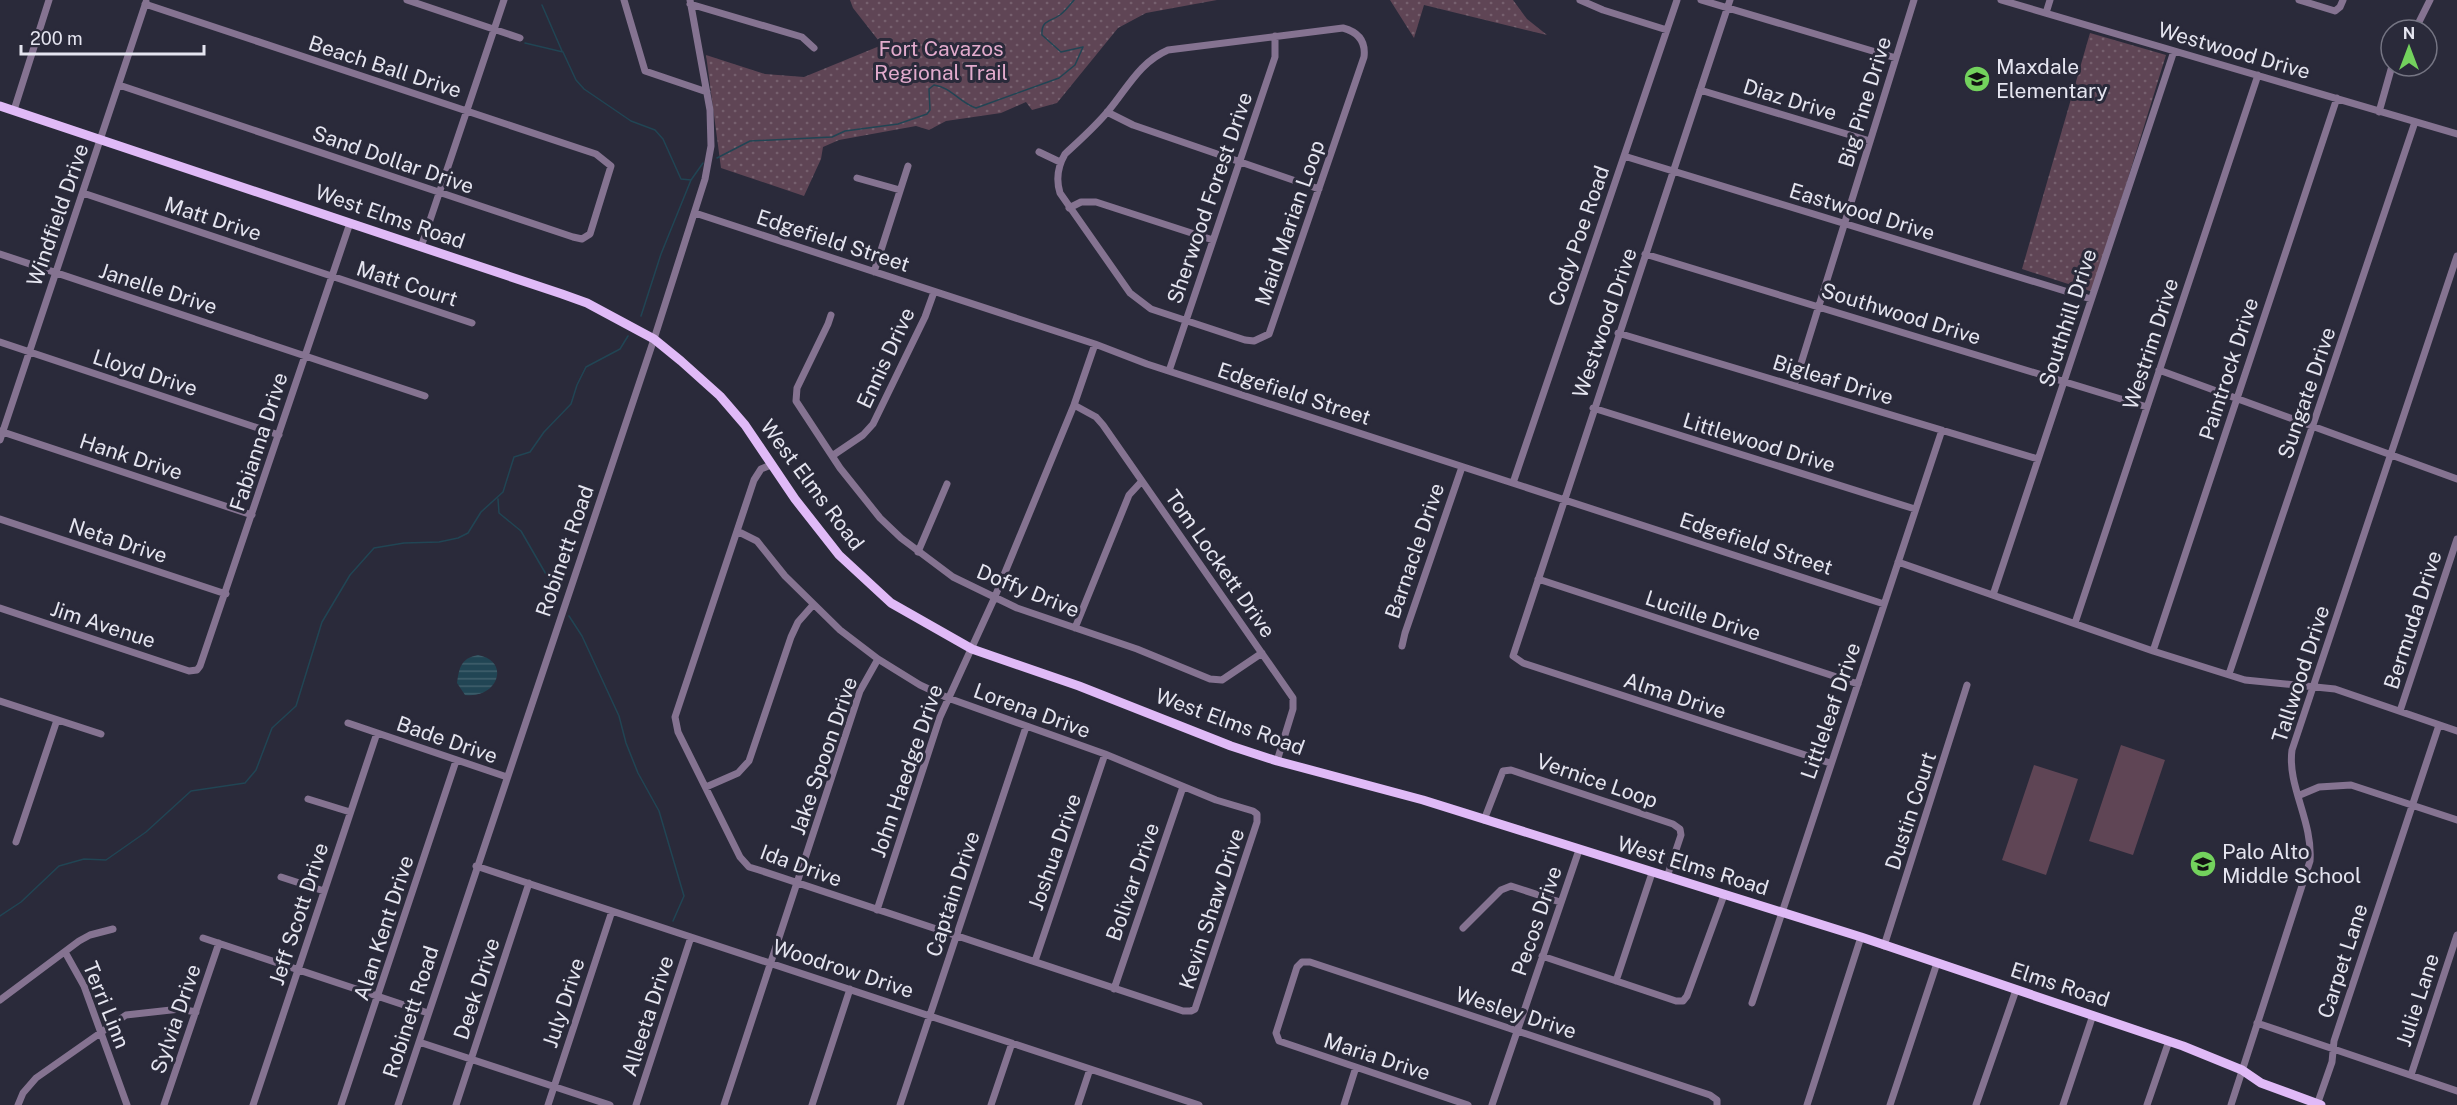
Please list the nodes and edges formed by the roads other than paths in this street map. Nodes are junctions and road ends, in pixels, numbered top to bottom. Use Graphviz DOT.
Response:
graph roads {
  1 [pos="49,0"];
  2 [pos="407,0"];
  3 [pos="504,0"];
  4 [pos="624,0"];
  5 [pos="1580,0"];
  6 [pos="1677,0"];
  7 [pos="1701,0"];
  8 [pos="1730,0"];
  9 [pos="1914,0"];
  10 [pos="2001,0"];
  11 [pos="2050,0"];
  12 [pos="2299,0"];
  13 [pos="2343,0"];
  14 [pos="2430,0"];
  15 [pos="146,2"];
  16 [pos="690,2"];
  17 [pos="1728,8"];
  18 [pos="2046,13"];
  19 [pos="2421,18"];
  20 [pos="494,29"];
  21 [pos="1666,30"];
  22 [pos="1275,36"];
  23 [pos="520,38"];
  24 [pos="814,48"];
  25 [pos="2174,51"];
  26 [pos="1896,58"];
  27 [pos="2258,75"];
  28 [pos="2389,78"];
  29 [pos="119,85"];
  30 [pos="1700,90"];
  31 [pos="707,92"];
  32 [pos="2337,98"];
  33 [pos="0,106"];
  34 [pos="14,110"];
  35 [pos="467,112"];
  36 [pos="1107,112"];
  37 [pos="2379,112"];
  38 [pos="2415,122"];
  39 [pos="2457,134"];
  40 [pos="101,139"];
  41 [pos="1870,141"];
  42 [pos="1038,152"];
  43 [pos="1624,156"];
  44 [pos="1239,161"];
  45 [pos="1060,162"];
  46 [pos="611,166"];
  47 [pos="908,166"];
  48 [pos="1673,171"];
  49 [pos="856,178"];
  50 [pos="1319,189"];
  51 [pos="900,190"];
  52 [pos="82,193"];
  53 [pos="440,193"];
  54 [pos="1069,208"];
  55 [pos="695,213"];
  56 [pos="350,223"];
  57 [pos="1844,225"];
  58 [pos="1213,240"];
  59 [pos="422,247"];
  60 [pos="0,254"];
  61 [pos="1645,254"];
  62 [pos="2457,256"];
  63 [pos="56,272"];
  64 [pos="874,272"];
  65 [pos="332,276"];
  66 [pos="934,292"];
  67 [pos="2091,300"];
  68 [pos="1819,306"];
  69 [pos="831,315"];
  70 [pos="1186,320"];
  71 [pos="472,323"];
  72 [pos="1618,333"];
  73 [pos="654,339"];
  74 [pos="0,342"];
  75 [pos="1095,344"];
  76 [pos="29,352"];
  77 [pos="305,356"];
  78 [pos="2159,370"];
  79 [pos="1169,371"];
  80 [pos="2064,380"];
  81 [pos="1794,386"];
  82 [pos="425,396"];
  83 [pos="2237,398"];
  84 [pos="1074,405"];
  85 [pos="2147,407"];
  86 [pos="1593,408"];
  87 [pos="2313,426"];
  88 [pos="1942,430"];
  89 [pos="1,431"];
  90 [pos="279,435"];
  91 [pos="0,440"];
  92 [pos="2390,454"];
  93 [pos="832,456"];
  94 [pos="2038,459"];
  95 [pos="771,465"];
  96 [pos="1462,467"];
  97 [pos="2457,479"];
  98 [pos="1142,482"];
  99 [pos="1513,483"];
  100 [pos="946,484"];
  101 [pos="1564,499"];
  102 [pos="1914,509"];
  103 [pos="252,515"];
  104 [pos="0,519"];
  105 [pos="737,531"];
  106 [pos="2457,539"];
  107 [pos="918,552"];
  108 [pos="1898,562"];
  109 [pos="1538,579"];
  110 [pos="226,594"];
  111 [pos="1993,595"];
  112 [pos="994,599"];
  113 [pos="1884,604"];
  114 [pos="813,605"];
  115 [pos="0,608"];
  116 [pos="2075,623"];
  117 [pos="1076,628"];
  118 [pos="1402,646"];
  119 [pos="972,649"];
  120 [pos="2153,651"];
  121 [pos="1262,653"];
  122 [pos="1513,656"];
  123 [pos="878,659"];
  124 [pos="197,670"];
  125 [pos="2229,674"];
  126 [pos="1857,684"];
  127 [pos="1967,685"];
  128 [pos="2313,686"];
  129 [pos="948,698"];
  130 [pos="0,702"];
  131 [pos="2400,711"];
  132 [pos="57,720"];
  133 [pos="348,723"];
  134 [pos="2439,725"];
  135 [pos="1026,727"];
  136 [pos="2457,731"];
  137 [pos="377,733"];
  138 [pos="101,734"];
  139 [pos="1105,754"];
  140 [pos="456,761"];
  141 [pos="1277,761"];
  142 [pos="1830,763"];
  143 [pos="507,777"];
  144 [pos="706,787"];
  145 [pos="1183,787"];
  146 [pos="2300,795"];
  147 [pos="308,799"];
  148 [pos="2412,805"];
  149 [pos="350,812"];
  150 [pos="1257,814"];
  151 [pos="1484,820"];
  152 [pos="2457,820"];
  153 [pos="16,842"];
  154 [pos="1579,850"];
  155 [pos="476,866"];
  156 [pos="1652,873"];
  157 [pos="281,877"];
  158 [pos="1667,877"];
  159 [pos="529,883"];
  160 [pos="797,883"];
  161 [pos="324,891"];
  162 [pos="1724,895"];
  163 [pos="1560,902"];
  164 [pos="877,910"];
  165 [pos="612,911"];
  166 [pos="1782,912"];
  167 [pos="1463,928"];
  168 [pos="113,929"];
  169 [pos="2457,935"];
  170 [pos="956,936"];
  171 [pos="691,937"];
  172 [pos="1861,937"];
  173 [pos="203,938"];
  174 [pos="219,943"];
  175 [pos="1884,946"];
  176 [pos="65,952"];
  177 [pos="1542,956"];
  178 [pos="1035,961"];
  179 [pos="772,963"];
  180 [pos="1937,963"];
  181 [pos="298,969"];
  182 [pos="1616,981"];
  183 [pos="1114,988"];
  184 [pos="850,989"];
  185 [pos="2016,990"];
  186 [pos="378,996"];
  187 [pos="0,1000"];
  188 [pos="1752,1003"];
  189 [pos="1191,1011"];
  190 [pos="196,1012"];
  191 [pos="428,1013"];
  192 [pos="2093,1015"];
  193 [pos="930,1016"];
  194 [pos="2258,1023"];
  195 [pos="100,1032"];
  196 [pos="1517,1032"];
  197 [pos="1277,1040"];
  198 [pos="2169,1041"];
  199 [pos="419,1042"];
  200 [pos="1012,1043"];
  201 [pos="2333,1048"];
  202 [pos="471,1059"];
  203 [pos="1356,1067"];
  204 [pos="1090,1069"];
  205 [pos="2242,1070"];
  206 [pos="2411,1075"];
  207 [pos="554,1086"];
  208 [pos="2457,1091"];
  209 [pos="1170,1096"];
  210 [pos="1717,1103"];
  211 [pos="18,1105"];
  212 [pos="127,1105"];
  213 [pos="164,1105"];
  214 [pos="253,1105"];
  215 [pos="342,1105"];
  216 [pos="398,1105"];
  217 [pos="456,1105"];
  218 [pos="548,1105"];
  219 [pos="610,1105"];
  220 [pos="636,1105"];
  221 [pos="724,1105"];
  222 [pos="812,1105"];
  223 [pos="900,1105"];
  224 [pos="991,1105"];
  225 [pos="1078,1105"];
  226 [pos="1167,1105"];
  227 [pos="1199,1105"];
  228 [pos="1344,1105"];
  229 [pos="1468,1105"];
  230 [pos="1492,1105"];
  231 [pos="1807,1105"];
  232 [pos="1890,1105"];
  233 [pos="1976,1105"];
  234 [pos="2063,1105"];
  235 [pos="2147,1105"];
  236 [pos="2231,1105"];
  237 [pos="2319,1105"];
  1 -- 34 [label="street"];
  2 -- 20 [label="street"];
  3 -- 20 [label="street"];
  4 -- 31 [label="street"];
  5 -- 21 [label="street"];
  6 -- 21 [label="street, Cody Poe Road"];
  7 -- 17 [label="street"];
  8 -- 17 [label="street, Westwood Drive"];
  9 -- 26 [label="street, Big Pine Drive"];
  10 -- 18 [label="street, Westwood Drive"];
  11 -- 18 [label="street"];
  12 -- 13 [label="street"];
  14 -- 19 [label="street"];
  15 -- 29 [label="street, Windfield Drive"];
  15 -- 35 [label="street, Beach Ball Drive"];
  16 -- 24 [label="street"];
  16 -- 31 [label="street, Robinett Road"];
  17 -- 26 [label="street"];
  17 -- 30 [label="street, Westwood Drive"];
  18 -- 25 [label="street, Westwood Drive"];
  20 -- 23 [label="street"];
  20 -- 35 [label="street"];
  21 -- 43 [label="street, Cody Poe Road"];
  22 -- 36 [label="street, Maid Marian Loop"];
  22 -- 44 [label="street, Sherwood Forest Drive"];
  22 -- 50 [label="street, Maid Marian Loop"];
  25 -- 27 [label="street, Westwood Drive"];
  25 -- 67 [label="street, Southhill Drive"];
  26 -- 41 [label="street, Big Pine Drive"];
  27 -- 32 [label="street, Westwood Drive"];
  27 -- 78 [label="street, Westrim Drive"];
  28 -- 37 [label="street"];
  29 -- 40 [label="street, Windfield Drive"];
  29 -- 53 [label="street, Sand Dollar Drive"];
  30 -- 41 [label="street, Diaz Drive"];
  30 -- 48 [label="street, Westwood Drive"];
  31 -- 55 [label="street, Robinett Road"];
  32 -- 37 [label="street, Westwood Drive"];
  32 -- 83 [label="street, Paintrock Drive"];
  33 -- 34 [label="main road, West Elms Road"];
  34 -- 40 [label="main road, West Elms Road"];
  35 -- 46 [label="street, Beach Ball Drive"];
  35 -- 53 [label="street"];
  36 -- 44 [label="street"];
  36 -- 45 [label="street, Maid Marian Loop"];
  37 -- 38 [label="street, Westwood Drive"];
  38 -- 39 [label="street, Westwood Drive"];
  38 -- 87 [label="street, Sungate Drive"];
  40 -- 52 [label="street, Windfield Drive"];
  40 -- 56 [label="main road, West Elms Road"];
  41 -- 57 [label="street, Big Pine Drive"];
  42 -- 45 [label="street"];
  43 -- 48 [label="street, Eastwood Drive"];
  43 -- 99 [label="street, Cody Poe Road"];
  44 -- 50 [label="street"];
  44 -- 58 [label="street, Sherwood Forest Drive"];
  45 -- 54 [label="street, Maid Marian Loop"];
  46 -- 53 [label="street, Sand Dollar Drive"];
  47 -- 51 [label="street"];
  48 -- 57 [label="street, Eastwood Drive"];
  48 -- 61 [label="street, Westwood Drive"];
  49 -- 51 [label="street"];
  50 -- 70 [label="street, Maid Marian Loop"];
  51 -- 64 [label="street"];
  52 -- 63 [label="street, Windfield Drive"];
  52 -- 65 [label="street, Matt Drive"];
  53 -- 59 [label="street"];
  54 -- 58 [label="street"];
  54 -- 70 [label="street, Maid Marian Loop"];
  55 -- 64 [label="street, Edgefield Street"];
  55 -- 73 [label="street, Robinett Road"];
  56 -- 59 [label="main road, West Elms Road"];
  56 -- 65 [label="street, Fabianna Drive"];
  57 -- 67 [label="street, Eastwood Drive"];
  57 -- 68 [label="street, Big Pine Drive"];
  58 -- 70 [label="street, Sherwood Forest Drive"];
  59 -- 73 [label="main road, West Elms Road"];
  60 -- 63 [label="street, Janelle Drive"];
  61 -- 68 [label="street, Southwood Drive"];
  61 -- 72 [label="street, Westwood Drive"];
  62 -- 92 [label="street, Tallwood Drive"];
  63 -- 76 [label="street, Windfield Drive"];
  63 -- 77 [label="street, Janelle Drive"];
  64 -- 66 [label="street, Edgefield Street"];
  65 -- 71 [label="street, Matt Court"];
  65 -- 77 [label="street, Fabianna Drive"];
  66 -- 75 [label="street, Edgefield Street"];
  66 -- 93 [label="street, Ennis Drive"];
  67 -- 80 [label="street, Southhill Drive"];
  68 -- 80 [label="street, Southwood Drive"];
  68 -- 81 [label="street, Big Pine Drive"];
  69 -- 93 [label="street, Doffy Drive"];
  70 -- 79 [label="street, Sherwood Forest Drive"];
  72 -- 81 [label="street, Bigleaf Drive"];
  72 -- 86 [label="street, Westwood Drive"];
  73 -- 95 [label="main road, West Elms Road"];
  73 -- 143 [label="street, Robinett Road"];
  74 -- 76 [label="street, Lloyd Drive"];
  75 -- 79 [label="street, Edgefield Street"];
  75 -- 84 [label="street, John Haedge Drive"];
  76 -- 89 [label="street, Windfield Drive"];
  76 -- 90 [label="street, Lloyd Drive"];
  77 -- 82 [label="street, Janelle Drive"];
  77 -- 90 [label="street, Fabianna Drive"];
  78 -- 83 [label="street"];
  78 -- 85 [label="street, Westrim Drive"];
  79 -- 96 [label="street, Edgefield Street"];
  80 -- 85 [label="street, Southwood Drive"];
  80 -- 94 [label="street, Southhill Drive"];
  81 -- 88 [label="street, Bigleaf Drive"];
  83 -- 87 [label="street"];
  83 -- 120 [label="street, Paintrock Drive"];
  84 -- 98 [label="street, Tom Lockett Drive"];
  84 -- 112 [label="street, John Haedge Drive"];
  85 -- 116 [label="street, Westrim Drive"];
  86 -- 101 [label="street, Westwood Drive"];
  86 -- 102 [label="street, Littlewood Drive"];
  87 -- 92 [label="street"];
  87 -- 125 [label="street, Sungate Drive"];
  88 -- 94 [label="street, Bigleaf Drive"];
  88 -- 102 [label="street, Littleleaf Drive"];
  89 -- 91 [label="street, Windfield Drive"];
  89 -- 103 [label="street, Hank Drive"];
  90 -- 103 [label="street, Fabianna Drive"];
  92 -- 97 [label="street"];
  92 -- 128 [label="street, Tallwood Drive"];
  93 -- 107 [label="street, Doffy Drive"];
  94 -- 111 [label="street, Southhill Drive"];
  95 -- 105 [label="street, Ida Drive"];
  95 -- 119 [label="main road, West Elms Road"];
  96 -- 99 [label="street, Edgefield Street"];
  96 -- 118 [label="street, Barnacle Drive"];
  98 -- 117 [label="street"];
  98 -- 121 [label="street, Tom Lockett Drive"];
  99 -- 101 [label="street, Edgefield Street"];
  100 -- 107 [label="street"];
  101 -- 109 [label="street, Westwood Drive"];
  101 -- 113 [label="street, Edgefield Street"];
  102 -- 108 [label="street, Littleleaf Drive"];
  103 -- 110 [label="street, Fabianna Drive"];
  104 -- 110 [label="street, Neta Drive"];
  105 -- 114 [label="street, Lorena Drive"];
  105 -- 144 [label="street, Ida Drive"];
  106 -- 131 [label="street, Bermuda Drive"];
  107 -- 112 [label="street, Doffy Drive"];
  108 -- 111 [label="street"];
  108 -- 113 [label="street, Littleleaf Drive"];
  109 -- 122 [label="street, Westwood Drive"];
  109 -- 126 [label="street, Lucille Drive"];
  110 -- 124 [label="street, Fabianna Drive"];
  111 -- 116 [label="street"];
  112 -- 117 [label="street, Doffy Drive"];
  112 -- 119 [label="street, John Haedge Drive"];
  113 -- 126 [label="street, Littleleaf Drive"];
  114 -- 123 [label="street, Lorena Drive"];
  114 -- 144 [label="street"];
  115 -- 124 [label="street, Jim Avenue"];
  116 -- 120 [label="street"];
  117 -- 121 [label="street, Doffy Drive"];
  119 -- 129 [label="street, John Haedge Drive"];
  119 -- 141 [label="main road, West Elms Road"];
  120 -- 125 [label="street"];
  121 -- 141 [label="street, Tom Lockett Drive"];
  122 -- 142 [label="street, Alma Drive"];
  123 -- 129 [label="street, Lorena Drive"];
  123 -- 160 [label="street, Jake Spoon Drive"];
  125 -- 128 [label="street"];
  126 -- 142 [label="street, Littleleaf Drive"];
  127 -- 175 [label="street, Dustin Court"];
  128 -- 131 [label="street"];
  128 -- 146 [label="street, Tallwood Drive"];
  129 -- 135 [label="street, Lorena Drive"];
  129 -- 164 [label="street, John Haedge Drive"];
  130 -- 132 [label="street"];
  131 -- 134 [label="street"];
  132 -- 138 [label="street"];
  132 -- 153 [label="street"];
  133 -- 137 [label="street, Bade Drive"];
  134 -- 136 [label="street"];
  134 -- 148 [label="street, Carpet Lane"];
  135 -- 139 [label="street, Lorena Drive"];
  135 -- 170 [label="street, Captain Drive"];
  137 -- 140 [label="street, Bade Drive"];
  137 -- 149 [label="street, Jeff Scott Drive"];
  139 -- 145 [label="street, Lorena Drive"];
  139 -- 178 [label="street, Joshua Drive"];
  140 -- 143 [label="street, Bade Drive"];
  140 -- 186 [label="street, Alan Kent Drive"];
  141 -- 151 [label="main road, West Elms Road"];
  142 -- 166 [label="street, Littleleaf Drive"];
  143 -- 155 [label="street, Robinett Road"];
  144 -- 160 [label="street, Ida Drive"];
  145 -- 150 [label="street, Lorena Drive"];
  145 -- 183 [label="street, Bolivar Drive"];
  146 -- 148 [label="street"];
  146 -- 194 [label="street, Tallwood Drive"];
  147 -- 149 [label="street"];
  148 -- 152 [label="street"];
  148 -- 201 [label="street, Carpet Lane"];
  149 -- 161 [label="street, Jeff Scott Drive"];
  150 -- 189 [label="street, Kevin Shaw Drive"];
  151 -- 154 [label="main road, West Elms Road"];
  151 -- 158 [label="street, Vernice Loop"];
  154 -- 156 [label="main road, West Elms Road"];
  154 -- 163 [label="street, Pecos Drive"];
  155 -- 159 [label="street, Woodrow Drive"];
  155 -- 191 [label="street, Robinett Road"];
  156 -- 158 [label="main road, West Elms Road"];
  156 -- 182 [label="street"];
  157 -- 161 [label="street"];
  158 -- 162 [label="main road, West Elms Road"];
  159 -- 165 [label="street, Woodrow Drive"];
  159 -- 202 [label="street, Deek Drive"];
  160 -- 164 [label="street, Ida Drive"];
  160 -- 179 [label="street, Jake Spoon Drive"];
  161 -- 181 [label="street, Jeff Scott Drive"];
  162 -- 166 [label="main road, West Elms Road"];
  162 -- 182 [label="street"];
  163 -- 167 [label="street"];
  163 -- 177 [label="street, Pecos Drive"];
  164 -- 170 [label="street, Ida Drive"];
  165 -- 171 [label="street, Woodrow Drive"];
  165 -- 207 [label="street, July Drive"];
  166 -- 172 [label="main road, Elms Road"];
  166 -- 188 [label="street, Littleleaf Drive"];
  168 -- 176 [label="street"];
  169 -- 206 [label="street, Julie Lane"];
  170 -- 178 [label="street, Ida Drive"];
  170 -- 193 [label="street, Captain Drive"];
  171 -- 179 [label="street, Woodrow Drive"];
  171 -- 220 [label="street, Alleeta Drive"];
  172 -- 175 [label="main road, Elms Road"];
  172 -- 231 [label="street"];
  173 -- 174 [label="street"];
  174 -- 181 [label="street"];
  174 -- 190 [label="street, Sylvia Drive"];
  175 -- 180 [label="main road, Elms Road"];
  176 -- 187 [label="street"];
  176 -- 195 [label="street, Terri Linn"];
  177 -- 182 [label="street"];
  177 -- 196 [label="street, Pecos Drive"];
  178 -- 183 [label="street, Ida Drive"];
  179 -- 184 [label="street, Woodrow Drive"];
  179 -- 221 [label="street, Jake Spoon Drive"];
  180 -- 185 [label="main road, Elms Road"];
  180 -- 232 [label="street"];
  181 -- 186 [label="street"];
  181 -- 214 [label="street, Jeff Scott Drive"];
  183 -- 189 [label="street, Ida Drive"];
  184 -- 193 [label="street, Woodrow Drive"];
  184 -- 222 [label="street"];
  185 -- 192 [label="main road, Elms Road"];
  185 -- 233 [label="street"];
  186 -- 191 [label="street"];
  186 -- 215 [label="street, Alan Kent Drive"];
  190 -- 195 [label="street"];
  190 -- 213 [label="street, Sylvia Drive"];
  191 -- 199 [label="street, Robinett Road"];
  192 -- 198 [label="main road, Elms Road"];
  192 -- 234 [label="street"];
  193 -- 200 [label="street, Woodrow Drive"];
  193 -- 223 [label="street, Captain Drive"];
  194 -- 201 [label="street"];
  194 -- 205 [label="street, Tallwood Drive"];
  195 -- 211 [label="street"];
  195 -- 212 [label="street, Terri Linn"];
  196 -- 197 [label="street, Wesley Drive"];
  196 -- 210 [label="street, Wesley Drive"];
  196 -- 230 [label="street, Pecos Drive"];
  197 -- 203 [label="street, Maria Drive"];
  198 -- 205 [label="main road, Elms Road"];
  198 -- 235 [label="street"];
  199 -- 202 [label="street"];
  199 -- 216 [label="street, Robinett Road"];
  200 -- 204 [label="street, Woodrow Drive"];
  200 -- 224 [label="street"];
  201 -- 206 [label="street"];
  201 -- 237 [label="street, Carpet Lane"];
  202 -- 207 [label="street"];
  202 -- 217 [label="street, Deek Drive"];
  203 -- 228 [label="street"];
  203 -- 229 [label="street, Maria Drive"];
  204 -- 209 [label="street, Woodrow Drive"];
  204 -- 225 [label="street"];
  205 -- 236 [label="street, Tallwood Drive"];
  205 -- 237 [label="main road, Elms Road"];
  206 -- 208 [label="street"];
  207 -- 218 [label="street, July Drive"];
  207 -- 219 [label="street"];
  209 -- 226 [label="street"];
  209 -- 227 [label="street, Woodrow Drive"];
}
